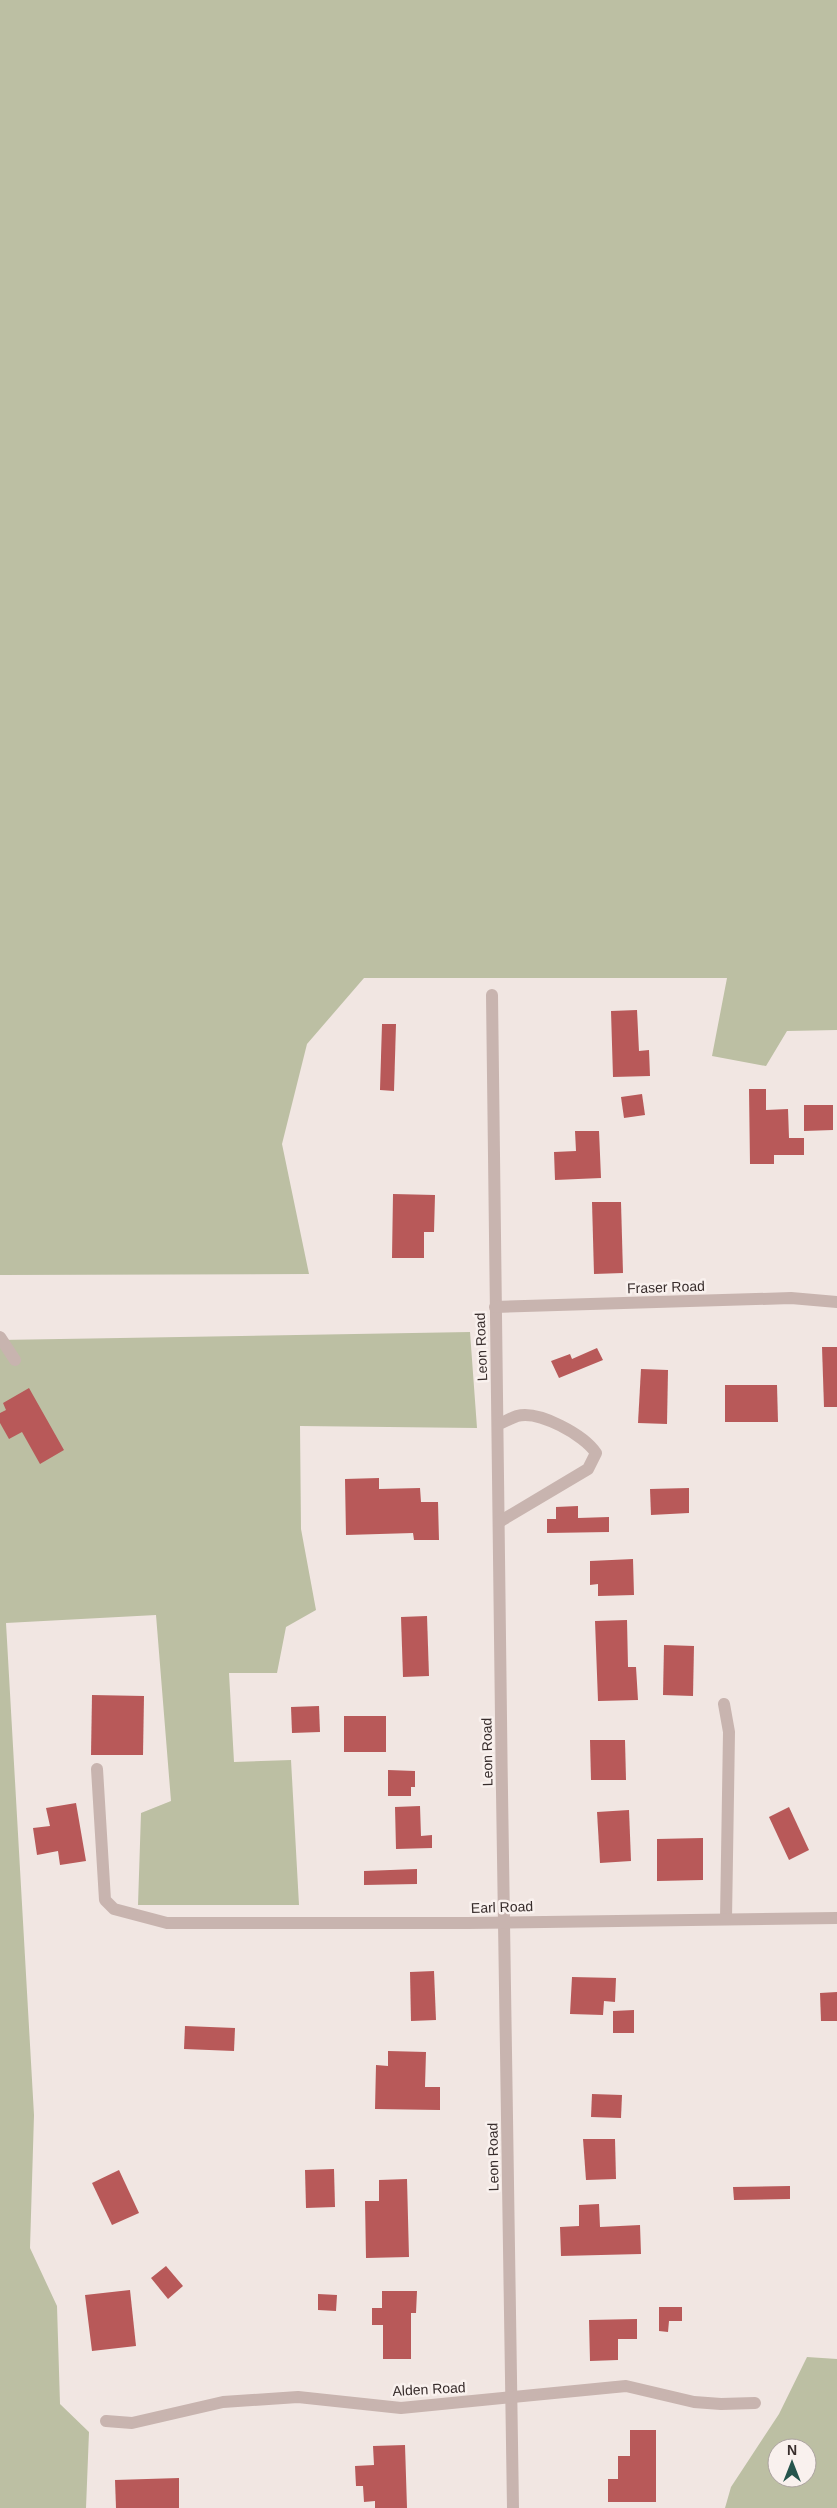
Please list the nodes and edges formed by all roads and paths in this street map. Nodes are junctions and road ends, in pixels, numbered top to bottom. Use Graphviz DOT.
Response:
graph roads {
  1 [pos="492,995"];
  2 [pos="837,1302"];
  3 [pos="495,1307"];
  4 [pos="0,1337"];
  5 [pos="14,1360"];
  6 [pos="499,1424"];
  7 [pos="499,1522"];
  8 [pos="724,1704"];
  9 [pos="97,1769"];
  10 [pos="837,1918"];
  11 [pos="726,1919"];
  12 [pos="503,1921"];
  13 [pos="511,2398"];
  14 [pos="755,2403"];
  15 [pos="106,2421"];
  16 [pos="513,2508"];
  1 -- 3 [label="street, Leon Road"];
  2 -- 3 [label="street, Fraser Road"];
  3 -- 6 [label="street, Leon Road"];
  4 -- 5 [label="street"];
  6 -- 7 [label="street, Leon Road"];
  6 -- 7 [label="street"];
  7 -- 12 [label="street, Leon Road"];
  8 -- 11 [label="street"];
  9 -- 12 [label="street, Earl Road"];
  10 -- 11 [label="street, Earl Road"];
  11 -- 12 [label="street, Earl Road"];
  12 -- 13 [label="street, Leon Road"];
  13 -- 14 [label="street, Alden Road"];
  13 -- 15 [label="street, Alden Road"];
  13 -- 16 [label="street, Leon Road"];
}
